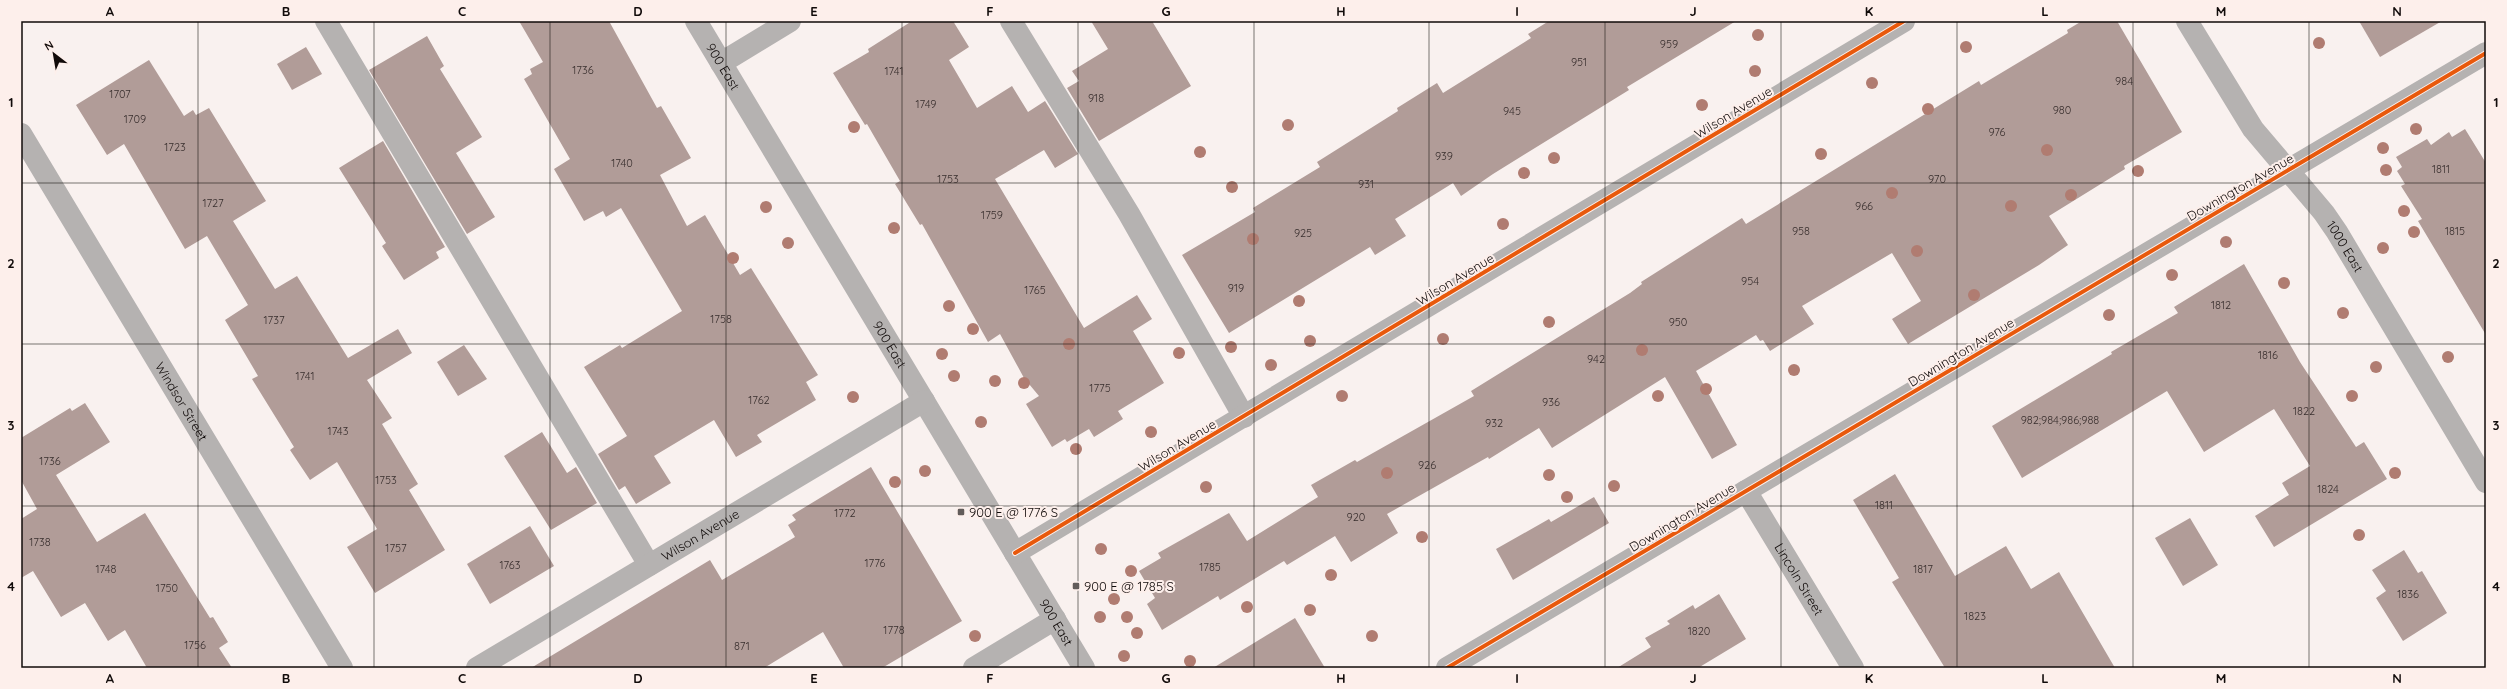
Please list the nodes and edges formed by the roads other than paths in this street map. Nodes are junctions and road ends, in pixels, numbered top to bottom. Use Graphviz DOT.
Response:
graph roads {
  1 [pos="326,21"];
  2 [pos="696,21"];
  3 [pos="790,21"];
  4 [pos="1011,21"];
  5 [pos="1904,21"];
  6 [pos="2187,21"];
  7 [pos="2486,53"];
  8 [pos="721,62"];
  9 [pos="21,134"];
  10 [pos="2287,170"];
  11 [pos="924,401"];
  12 [pos="1244,417"];
  13 [pos="2486,482"];
  14 [pos="1746,491"];
  15 [pos="1015,553"];
  16 [pos="649,566"];
  17 [pos="1055,619"];
  18 [pos="342,668"];
  19 [pos="477,668"];
  20 [pos="974,668"];
  21 [pos="1084,668"];
  22 [pos="1447,668"];
  23 [pos="1852,668"];
  1 -- 16 [label="street"];
  2 -- 8 [label="street, 900 East"];
  3 -- 8 [label="street"];
  4 -- 12 [label="street"];
  5 -- 12 [label="street, Wilson Avenue"];
  6 -- 10 [label="street, 1000 East"];
  7 -- 10 [label="street, Downington Avenue"];
  8 -- 11 [label="street, 900 East"];
  9 -- 18 [label="street, Windsor Street"];
  10 -- 13 [label="street, 1000 East"];
  10 -- 14 [label="street, Downington Avenue"];
  11 -- 15 [label="street, 900 East"];
  11 -- 16 [label="street, Wilson Avenue"];
  12 -- 15 [label="street, Wilson Avenue"];
  14 -- 22 [label="street, Downington Avenue"];
  14 -- 23 [label="street, Lincoln Street"];
  15 -- 17 [label="street, 900 East"];
  16 -- 19 [label="street, Wilson Avenue"];
  17 -- 20 [label="street"];
  17 -- 21 [label="street, 900 East"];
}
